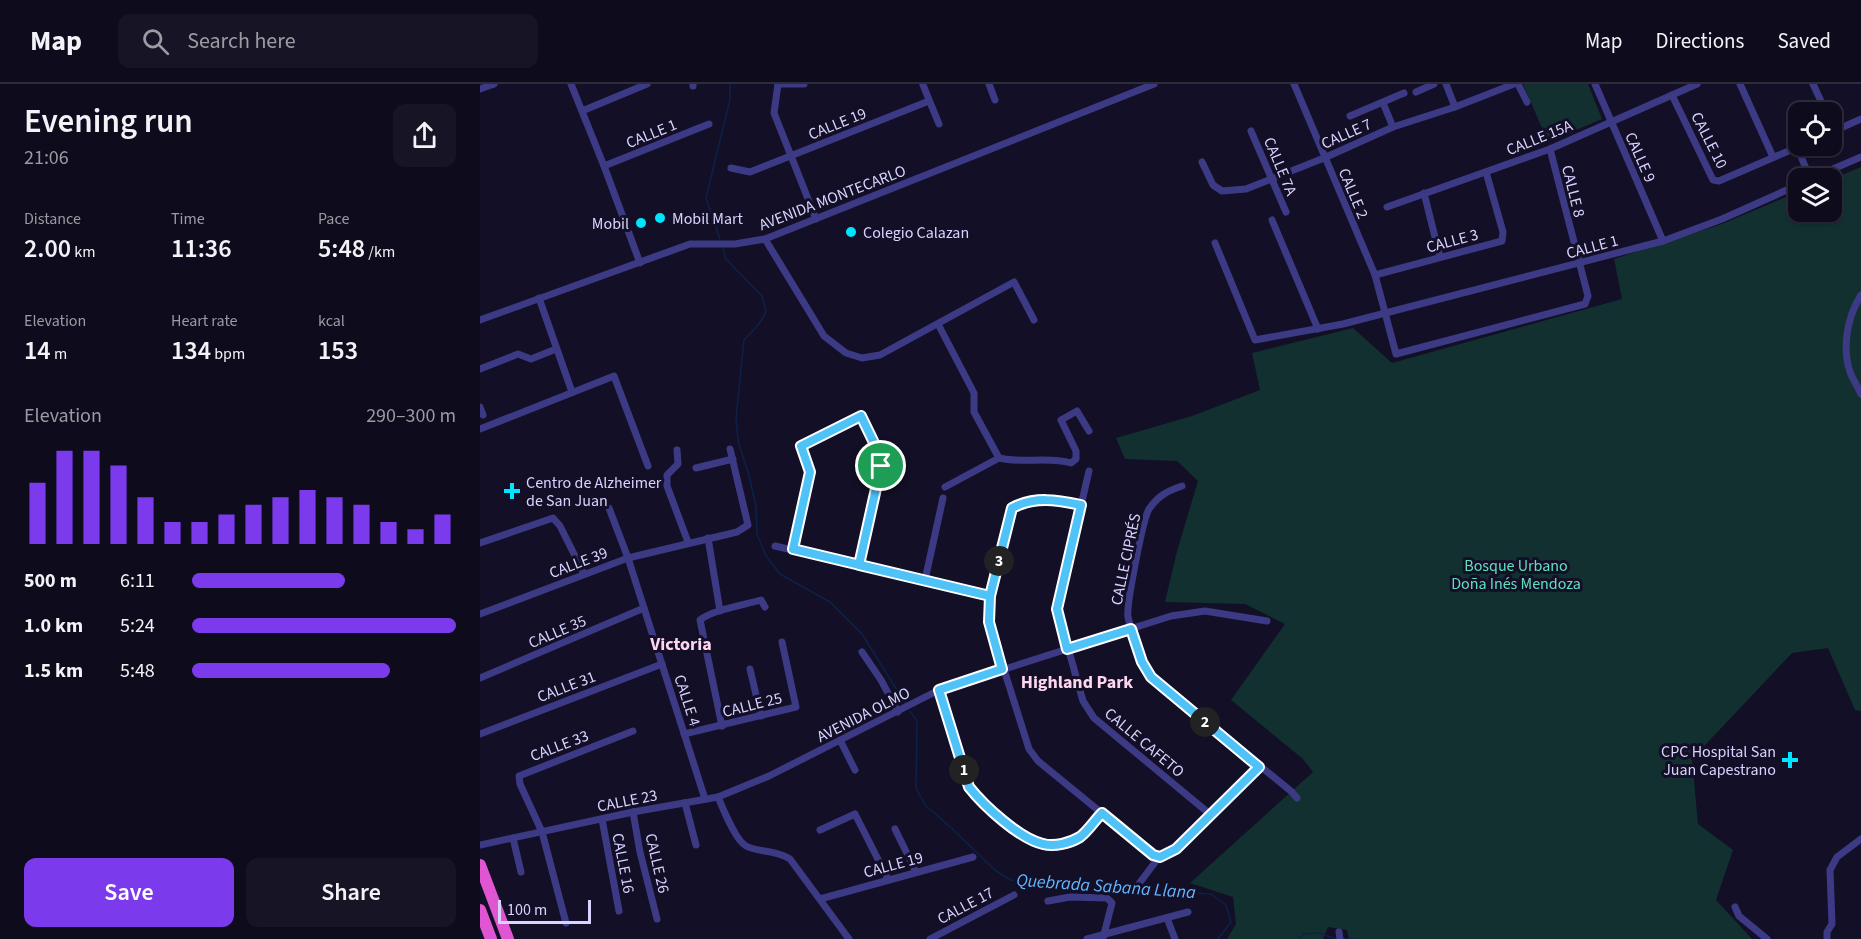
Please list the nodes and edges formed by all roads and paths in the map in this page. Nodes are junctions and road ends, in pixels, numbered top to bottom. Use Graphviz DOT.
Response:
graph roads {
  1 [pos="494,84"];
  2 [pos="571,84"];
  3 [pos="647,84"];
  4 [pos="778,84"];
  5 [pos="804,84"];
  6 [pos="989,84"];
  7 [pos="1154,84"];
  8 [pos="1294,84"];
  9 [pos="1434,84"];
  10 [pos="1446,84"];
  11 [pos="1516,84"];
  12 [pos="1595,84"];
  13 [pos="1697,84"];
  14 [pos="1740,84"];
  15 [pos="1813,84"];
  16 [pos="923,85"];
  17 [pos="480,89"];
  18 [pos="1416,92"];
  19 [pos="1404,93"];
  20 [pos="1672,95"];
  21 [pos="995,100"];
  22 [pos="929,101"];
  23 [pos="1527,102"];
  24 [pos="1821,102"];
  25 [pos="1383,103"];
  26 [pos="1455,107"];
  27 [pos="582,111"];
  28 [pos="1350,116"];
  29 [pos="1861,119"];
  30 [pos="1611,121"];
  31 [pos="709,124"];
  32 [pos="939,124"];
  33 [pos="1842,126"];
  34 [pos="1393,127"];
  35 [pos="1251,131"];
  36 [pos="1550,149"];
  37 [pos="1788,150"];
  38 [pos="791,157"];
  39 [pos="1773,157"];
  40 [pos="1861,157"];
  41 [pos="1324,158"];
  42 [pos="1202,162"];
  43 [pos="604,166"];
  44 [pos="731,168"];
  45 [pos="1835,168"];
  46 [pos="1486,172"];
  47 [pos="1272,180"];
  48 [pos="1788,189"];
  49 [pos="1424,193"];
  50 [pos="1387,207"];
  51 [pos="1286,212"];
  52 [pos="816,219"];
  53 [pos="1272,220"];
  54 [pos="765,239"];
  55 [pos="1663,241"];
  56 [pos="1215,243"];
  57 [pos="1440,257"];
  58 [pos="640,263"];
  59 [pos="1579,264"];
  60 [pos="1375,275"];
  61 [pos="1861,295"];
  62 [pos="539,298"];
  63 [pos="1580,305"];
  64 [pos="1385,314"];
  65 [pos="480,320"];
  66 [pos="1034,320"];
  67 [pos="938,324"];
  68 [pos="1318,329"];
  69 [pos="556,349"];
  70 [pos="480,369"];
  71 [pos="572,392"];
  72 [pos="1861,394"];
  73 [pos="480,407"];
  74 [pos="483,415"];
  75 [pos="480,429"];
  76 [pos="1089,431"];
  77 [pos="730,449"];
  78 [pos="677,450"];
  79 [pos="999,458"];
  80 [pos="733,459"];
  81 [pos="648,466"];
  82 [pos="696,468"];
  83 [pos="1089,471"];
  84 [pos="1182,486"];
  85 [pos="945,487"];
  86 [pos="944,498"];
  87 [pos="1081,505"];
  88 [pos="609,508"];
  89 [pos="708,538"];
  90 [pos="688,542"];
  91 [pos="480,543"];
  92 [pos="775,546"];
  93 [pos="793,549"];
  94 [pos="628,558"];
  95 [pos="859,565"];
  96 [pos="584,574"];
  97 [pos="925,580"];
  98 [pos="990,596"];
  99 [pos="644,608"];
  100 [pos="765,608"];
  101 [pos="720,611"];
  102 [pos="480,614"];
  103 [pos="1268,621"];
  104 [pos="1131,629"];
  105 [pos="782,642"];
  106 [pos="1067,649"];
  107 [pos="862,652"];
  108 [pos="662,664"];
  109 [pos="750,669"];
  110 [pos="1002,669"];
  111 [pos="480,678"];
  112 [pos="939,690"];
  113 [pos="898,712"];
  114 [pos="761,716"];
  115 [pos="722,726"];
  116 [pos="633,730"];
  117 [pos="480,734"];
  118 [pos="684,734"];
  119 [pos="840,740"];
  120 [pos="1259,767"];
  121 [pos="855,770"];
  122 [pos="718,797"];
  123 [pos="1297,798"];
  124 [pos="705,799"];
  125 [pos="685,803"];
  126 [pos="633,812"];
  127 [pos="1102,813"];
  128 [pos="1211,815"];
  129 [pos="602,819"];
  130 [pos="895,829"];
  131 [pos="820,830"];
  132 [pos="542,832"];
  133 [pos="513,838"];
  134 [pos="1861,839"];
  135 [pos="480,845"];
  136 [pos="696,845"];
  137 [pos="973,857"];
  138 [pos="1160,857"];
  139 [pos="480,865"];
  140 [pos="521,872"];
  141 [pos="915,872"];
  142 [pos="888,879"];
  143 [pos="1137,885"];
  144 [pos="1014,895"];
  145 [pos="820,899"];
  146 [pos="1048,901"];
  147 [pos="1735,907"];
  148 [pos="480,910"];
  149 [pos="620,911"];
  150 [pos="1188,912"];
  151 [pos="1167,918"];
  152 [pos="657,919"];
  153 [pos="566,923"];
  154 [pos="1102,937"];
  155 [pos="489,938"];
  156 [pos="508,939"];
  157 [pos="849,939"];
  158 [pos="930,939"];
  159 [pos="1087,939"];
  160 [pos="1175,939"];
  161 [pos="1767,939"];
  162 [pos="1827,939"];
  1 -- 17 [label="street"];
  2 -- 27 [label="street"];
  3 -- 27 [label="street"];
  4 -- 5 [label="street"];
  4 -- 38 [label="street"];
  6 -- 21 [label="street"];
  7 -- 52 [label="street, AVENIDA MONTECARLO"];
  8 -- 41 [label="street, CALLE 2"];
  9 -- 18 [label="street"];
  10 -- 26 [label="street"];
  11 -- 23 [label="street, CALLE 7"];
  11 -- 26 [label="street, CALLE 7"];
  12 -- 30 [label="street, CALLE 9"];
  13 -- 20 [label="street, CALLE 15A"];
  14 -- 39 [label="street"];
  15 -- 24 [label="street"];
  16 -- 22 [label="street"];
  19 -- 25 [label="street"];
  20 -- 30 [label="street, CALLE 15A"];
  20 -- 39 [label="street, CALLE 10"];
  22 -- 32 [label="street"];
  22 -- 38 [label="street, CALLE 19"];
  25 -- 28 [label="street"];
  25 -- 34 [label="street"];
  26 -- 34 [label="street, CALLE 7"];
  27 -- 43 [label="street"];
  29 -- 33 [label="street"];
  30 -- 36 [label="street, CALLE 15A"];
  30 -- 55 [label="street, CALLE 9"];
  31 -- 43 [label="street, CALLE 1"];
  34 -- 41 [label="street, CALLE 7"];
  35 -- 47 [label="street, CALLE 7A"];
  36 -- 46 [label="street, CALLE 15A"];
  36 -- 59 [label="street, CALLE 8"];
  37 -- 39 [label="street, CALLE 10"];
  38 -- 44 [label="street, CALLE 19"];
  38 -- 52 [label="street"];
  40 -- 45 [label="street"];
  41 -- 47 [label="street, CALLE 7"];
  41 -- 60 [label="street, CALLE 2"];
  42 -- 47 [label="street, CALLE 7"];
  43 -- 58 [label="street"];
  46 -- 49 [label="street, CALLE 15A"];
  46 -- 57 [label="street, CALLE 3"];
  47 -- 51 [label="street, CALLE 7A"];
  48 -- 55 [label="street, CALLE 1"];
  49 -- 50 [label="street, CALLE 15A"];
  49 -- 57 [label="street"];
  52 -- 54 [label="street, AVENIDA MONTECARLO"];
  53 -- 68 [label="street"];
  54 -- 58 [label="street, AVENIDA MONTECARLO"];
  54 -- 67 [label="street"];
  55 -- 59 [label="street, CALLE 1"];
  56 -- 68 [label="street, CALLE 1"];
  57 -- 60 [label="street, CALLE 3"];
  58 -- 62 [label="street, AVENIDA MONTECARLO"];
  59 -- 63 [label="street, CALLE 8"];
  59 -- 64 [label="street, CALLE 1"];
  60 -- 64 [label="street, CALLE 2"];
  61 -- 72 [label="street"];
  62 -- 65 [label="street, AVENIDA MONTECARLO"];
  62 -- 69 [label="street"];
  63 -- 64 [label="street, CALLE 2"];
  64 -- 68 [label="street, CALLE 1"];
  66 -- 67 [label="street"];
  67 -- 79 [label="street"];
  69 -- 70 [label="street"];
  69 -- 71 [label="street"];
  71 -- 75 [label="street"];
  71 -- 81 [label="street"];
  73 -- 74 [label="street"];
  76 -- 79 [label="street"];
  77 -- 80 [label="street, CALLE 39"];
  78 -- 90 [label="street"];
  79 -- 85 [label="street"];
  80 -- 82 [label="street"];
  80 -- 89 [label="street, CALLE 39"];
  83 -- 87 [label="street, CALLE CAFETO"];
  84 -- 104 [label="street, CALLE CIPRÉS"];
  86 -- 97 [label="street"];
  87 -- 98 [label="street"];
  87 -- 106 [label="street, CALLE CAFETO"];
  88 -- 94 [label="street, CALLE 4"];
  89 -- 90 [label="street, CALLE 39"];
  89 -- 101 [label="street"];
  90 -- 94 [label="street, CALLE 39"];
  91 -- 96 [label="street"];
  92 -- 93 [label="street"];
  93 -- 95 [label="street"];
  93 -- 95 [label="street"];
  94 -- 96 [label="street, CALLE 39"];
  94 -- 99 [label="street, CALLE 4"];
  95 -- 97 [label="street"];
  96 -- 102 [label="street, CALLE 39"];
  97 -- 98 [label="street"];
  98 -- 110 [label="street"];
  99 -- 108 [label="street, CALLE 4"];
  99 -- 111 [label="street, CALLE 35"];
  100 -- 101 [label="street"];
  101 -- 115 [label="street"];
  103 -- 104 [label="street, AVENIDA OLMO"];
  104 -- 106 [label="street, AVENIDA OLMO"];
  104 -- 120 [label="street, CALLE CIPRÉS"];
  105 -- 114 [label="street, CALLE 25"];
  106 -- 110 [label="street, AVENIDA OLMO"];
  106 -- 128 [label="street, CALLE CAFETO"];
  107 -- 113 [label="street"];
  108 -- 117 [label="street, CALLE 31"];
  108 -- 118 [label="street, CALLE 4"];
  109 -- 114 [label="street"];
  110 -- 112 [label="street, AVENIDA OLMO"];
  110 -- 127 [label="street"];
  112 -- 113 [label="street, AVENIDA OLMO"];
  112 -- 127 [label="street"];
  113 -- 119 [label="street, AVENIDA OLMO"];
  114 -- 115 [label="street, CALLE 25"];
  115 -- 118 [label="street, CALLE 25"];
  116 -- 132 [label="street, CALLE 33"];
  118 -- 124 [label="street, CALLE 4"];
  119 -- 121 [label="street"];
  119 -- 122 [label="street, AVENIDA OLMO"];
  120 -- 123 [label="street, CALLE CIPRÉS"];
  120 -- 128 [label="street"];
  122 -- 124 [label="street, CALLE 23"];
  122 -- 145 [label="street"];
  124 -- 125 [label="street, CALLE 23"];
  125 -- 126 [label="street, CALLE 23"];
  125 -- 136 [label="street"];
  126 -- 129 [label="street, CALLE 23"];
  126 -- 152 [label="street, CALLE 26"];
  127 -- 138 [label="street"];
  128 -- 138 [label="street"];
  129 -- 132 [label="street, CALLE 23"];
  129 -- 149 [label="street, CALLE 16"];
  130 -- 141 [label="street"];
  131 -- 142 [label="street"];
  132 -- 133 [label="street, CALLE 23"];
  132 -- 153 [label="street"];
  133 -- 135 [label="street, CALLE 23"];
  133 -- 140 [label="street"];
  134 -- 162 [label="street"];
  137 -- 141 [label="street, CALLE 19"];
  138 -- 143 [label="street"];
  139 -- 156 [label="highway"];
  141 -- 142 [label="street, CALLE 19"];
  142 -- 145 [label="street, CALLE 19"];
  144 -- 158 [label="street, CALLE 17"];
  145 -- 157 [label="street"];
  146 -- 154 [label="street"];
  147 -- 161 [label="street"];
  148 -- 155 [label="highway"];
  150 -- 151 [label="street"];
  151 -- 154 [label="street"];
  151 -- 160 [label="street"];
  154 -- 159 [label="street"];
}
